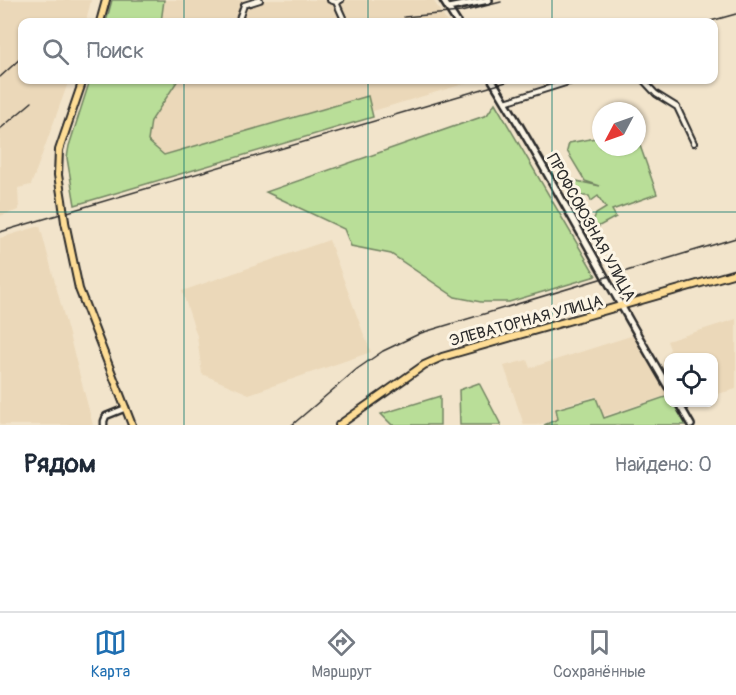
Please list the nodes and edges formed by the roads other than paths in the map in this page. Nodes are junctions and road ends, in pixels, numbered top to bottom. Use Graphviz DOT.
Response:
graph roads {
  1 [pos="105,0"];
  2 [pos="260,0"];
  3 [pos="330,0"];
  4 [pos="341,0"];
  5 [pos="443,0"];
  6 [pos="489,0"];
  7 [pos="336,2"];
  8 [pos="448,8"];
  9 [pos="101,18"];
  10 [pos="239,18"];
  11 [pos="343,18"];
  12 [pos="454,18"];
  13 [pos="82,84"];
  14 [pos="494,84"];
  15 [pos="561,84"];
  16 [pos="647,84"];
  17 [pos="505,102"];
  18 [pos="694,143"];
  19 [pos="736,273"];
  20 [pos="622,307"];
  21 [pos="664,378"];
  22 [pos="681,407"];
  23 [pos="126,408"];
  24 [pos="105,425"];
  25 [pos="132,425"];
  26 [pos="339,425"];
  27 [pos="691,425"];
  1 -- 9 [label="main road"];
  2 -- 10 [label="street"];
  3 -- 7 [label="street"];
  4 -- 7 [label="street"];
  5 -- 8 [label="main road"];
  6 -- 8 [label="main road"];
  7 -- 11 [label="street"];
  8 -- 12 [label="main road"];
  13 -- 23 [label="main road, bridge"];
  14 -- 17 [label="main road, ПРОФСОЮЗНАЯ УЛИЦА"];
  15 -- 17 [label="street"];
  16 -- 18 [label="street"];
  17 -- 20 [label="main road, ПРОФСОЮЗНАЯ УЛИЦА"];
  19 -- 20 [label="main road, ЭЛЕВАТОРНАЯ УЛИЦА"];
  20 -- 21 [label="main road, ПРОФСОЮЗНАЯ УЛИЦА"];
  20 -- 26 [label="main road, ЭЛЕВАТОРНАЯ УЛИЦА"];
  22 -- 27 [label="main road"];
  23 -- 24 [label="street"];
  23 -- 25 [label="main road"];
}
